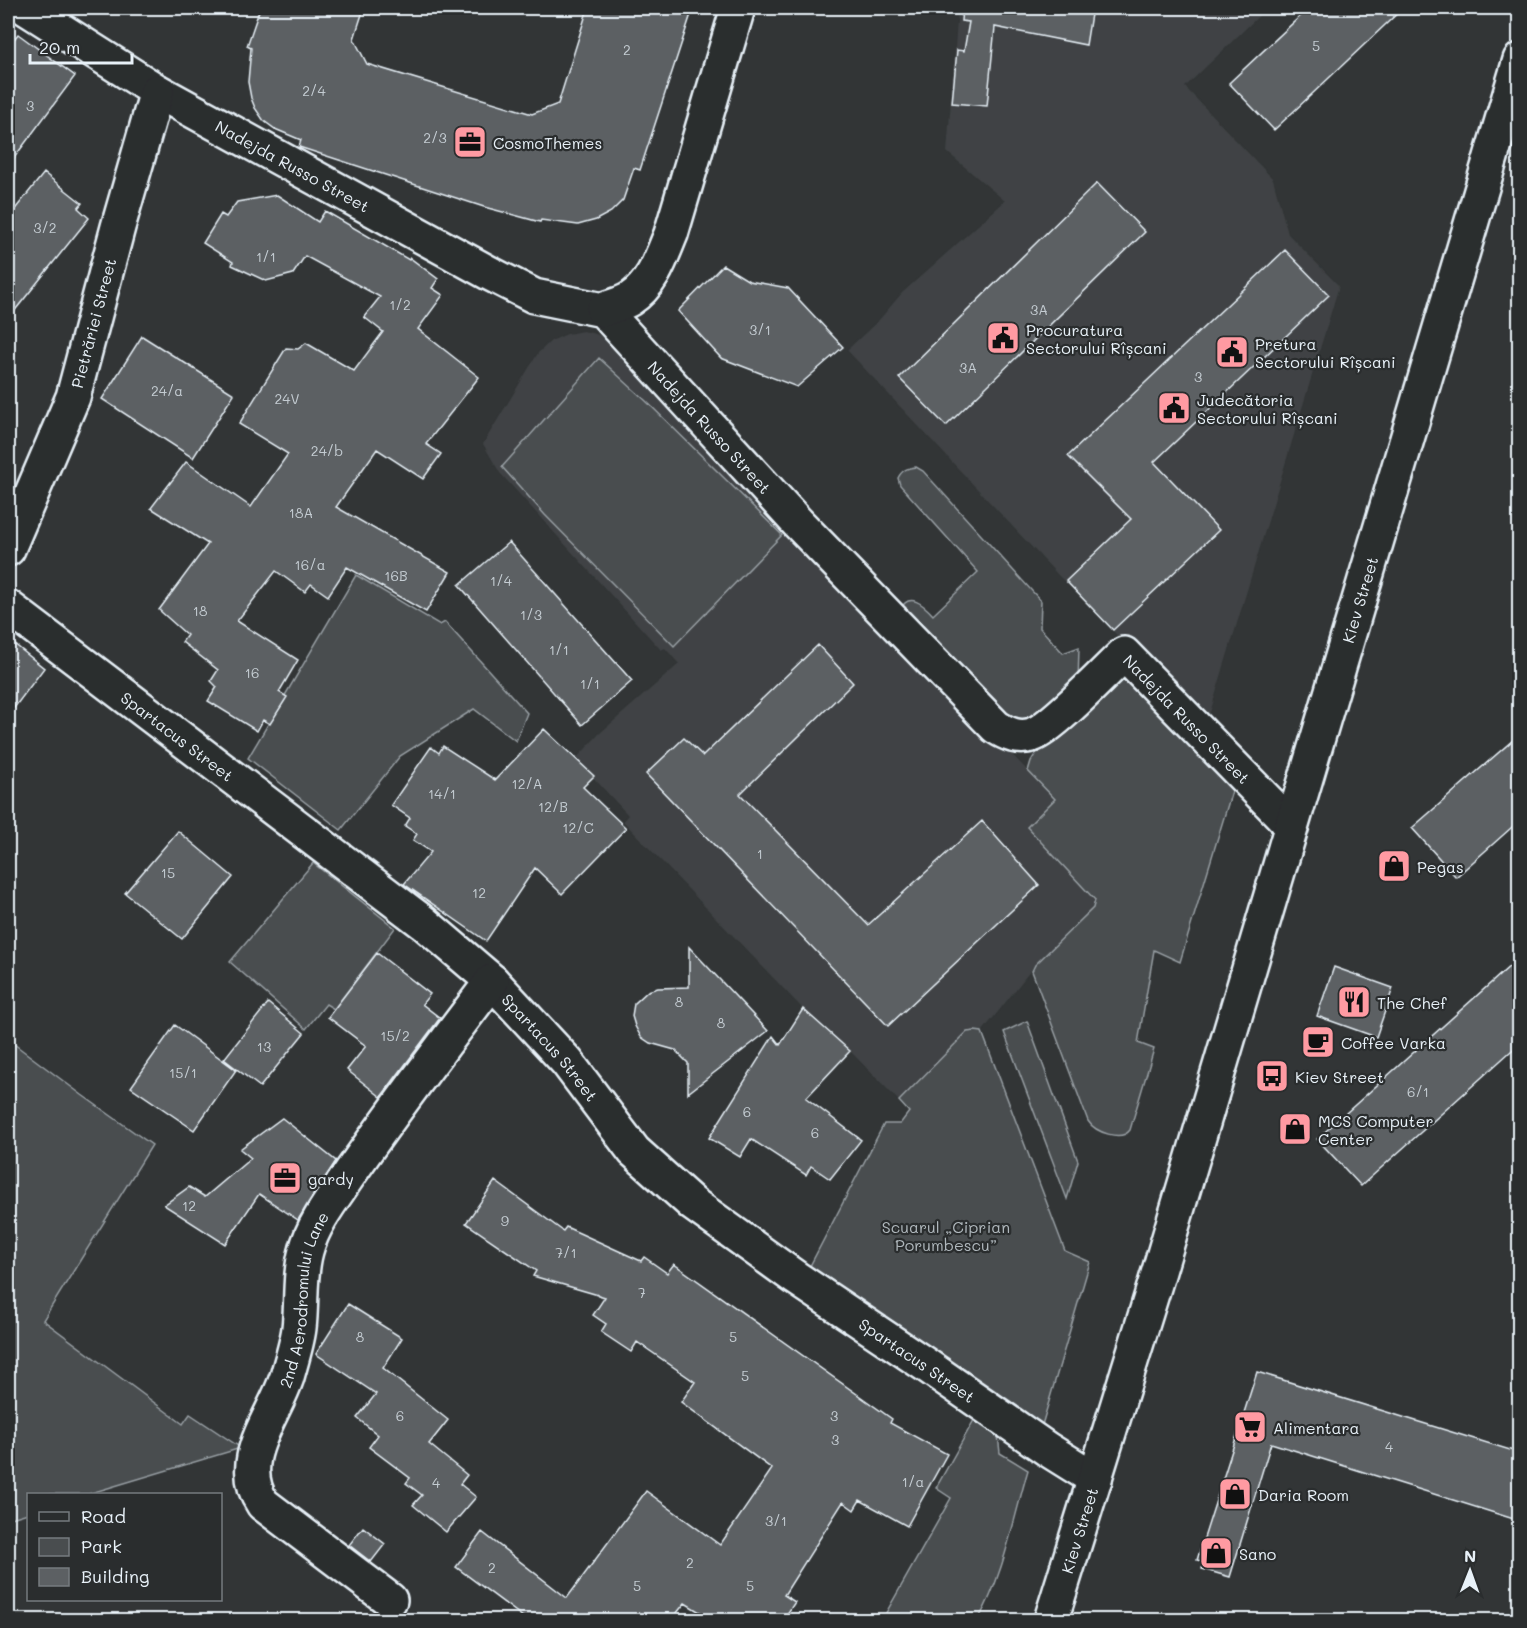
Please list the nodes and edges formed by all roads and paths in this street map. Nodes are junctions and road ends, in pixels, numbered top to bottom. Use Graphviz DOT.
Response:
graph roads {
  1 [pos="26,8"];
  2 [pos="738,8"];
  3 [pos="1520,60"];
  4 [pos="157,91"];
  5 [pos="603,310"];
  6 [pos="8,549"];
  7 [pos="8,607"];
  8 [pos="1291,825"];
  9 [pos="492,981"];
  10 [pos="1095,1479"];
  11 [pos="390,1600"];
  12 [pos="1051,1620"];
  1 -- 4 [label="street, Nadejda Russo Street"];
  2 -- 5 [label="street"];
  3 -- 8 [label="street, Kiev Street"];
  4 -- 5 [label="street, Nadejda Russo Street"];
  4 -- 6 [label="street, Pietrăriei Street"];
  5 -- 8 [label="street, Nadejda Russo Street"];
  7 -- 9 [label="street, Spartacus Street"];
  8 -- 10 [label="street, Kiev Street"];
  9 -- 10 [label="street, Spartacus Street"];
  9 -- 11 [label="street, 2nd Aerodromului Lane"];
  10 -- 12 [label="street, Kiev Street"];
}
